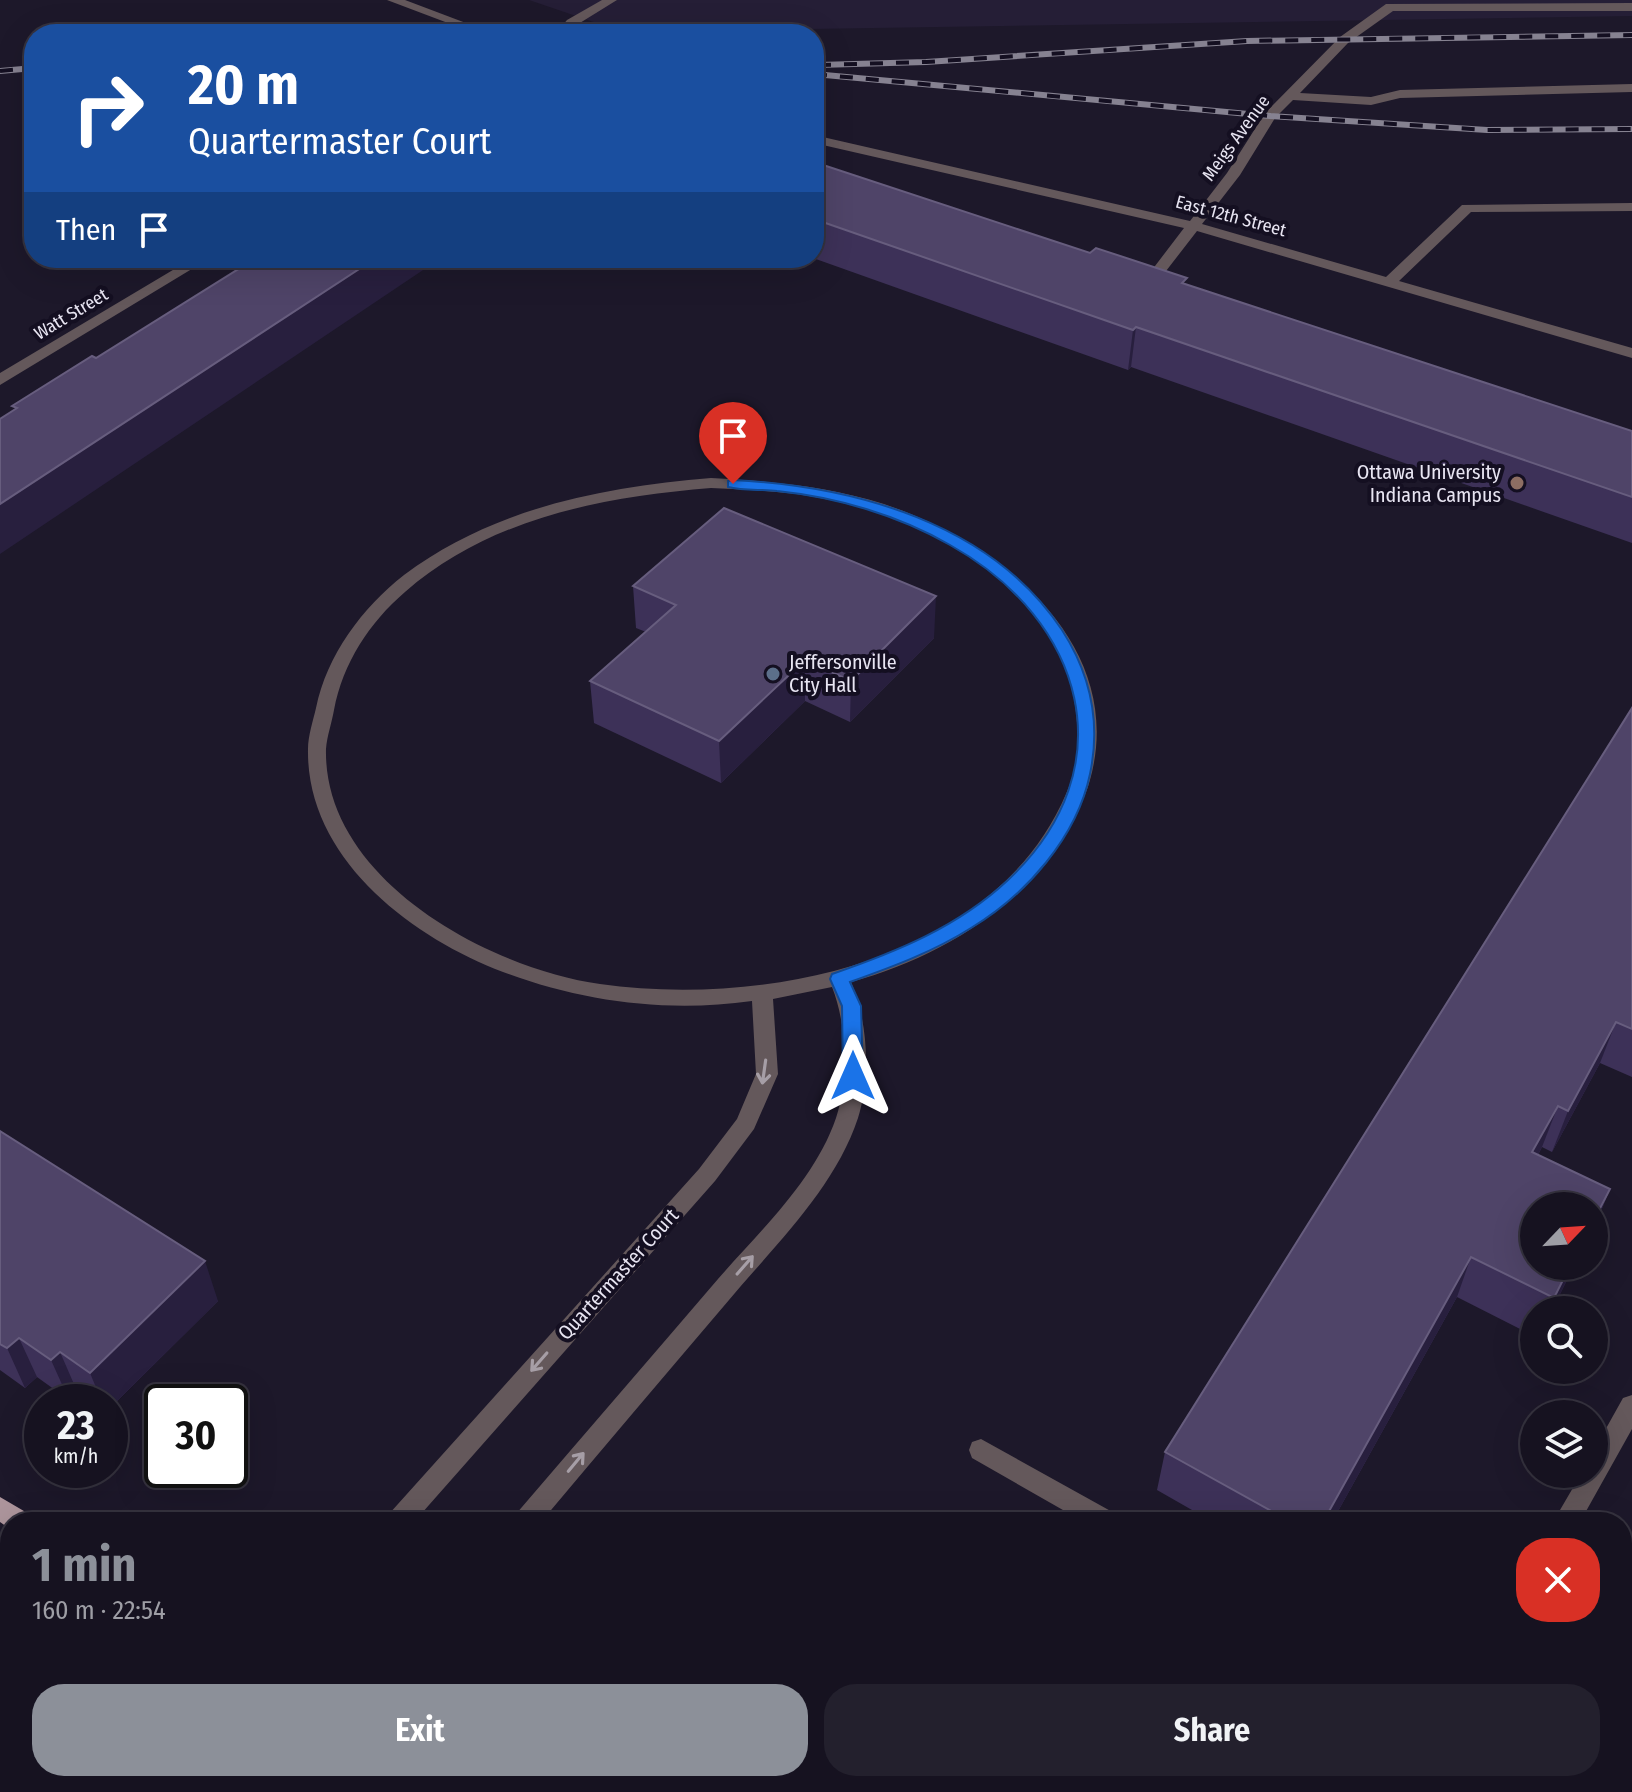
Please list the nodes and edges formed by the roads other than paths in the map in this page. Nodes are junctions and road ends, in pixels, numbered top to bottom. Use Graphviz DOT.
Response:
graph roads {
  1 [pos="393,0"];
  2 [pos="611,0"];
  3 [pos="1391,3"];
  4 [pos="1632,7"];
  5 [pos="461,24"];
  6 [pos="570,24"];
  7 [pos="1632,88"];
  8 [pos="1290,96"];
  9 [pos="824,141"];
  10 [pos="1632,207"];
  11 [pos="1194,226"];
  12 [pos="186,268"];
  13 [pos="1391,280"];
  14 [pos="1134,301"];
  15 [pos="1632,353"];
  16 [pos="4,373"];
  17 [pos="839,979"];
  18 [pos="762,994"];
  19 [pos="1632,1406"];
  20 [pos="1608,1449"];
  21 [pos="981,1450"];
  22 [pos="1586,1488"];
  23 [pos="407,1512"];
  24 [pos="534,1512"];
  25 [pos="1090,1512"];
  26 [pos="1572,1512"];
  1 -- 5 [label="street"];
  2 -- 6 [label="street"];
  3 -- 4 [label="street"];
  3 -- 8 [label="street, Meigs Avenue"];
  7 -- 8 [label="street"];
  8 -- 11 [label="street, Meigs Avenue"];
  9 -- 11 [label="street, East 12th Street"];
  10 -- 13 [label="street"];
  11 -- 13 [label="street, East 12th Street"];
  11 -- 14 [label="street"];
  12 -- 16 [label="street, Watt Street"];
  13 -- 15 [label="street, East 12th Street"];
  17 -- 18 [label="street"];
  17 -- 18 [label="street"];
  24 -- 17 [label="street, one-way"];
  18 -- 23 [label="street, Quartermaster Court, one-way"];
  19 -- 20 [label="street"];
  21 -- 25 [label="street"];
  22 -- 26 [label="street"];
}
